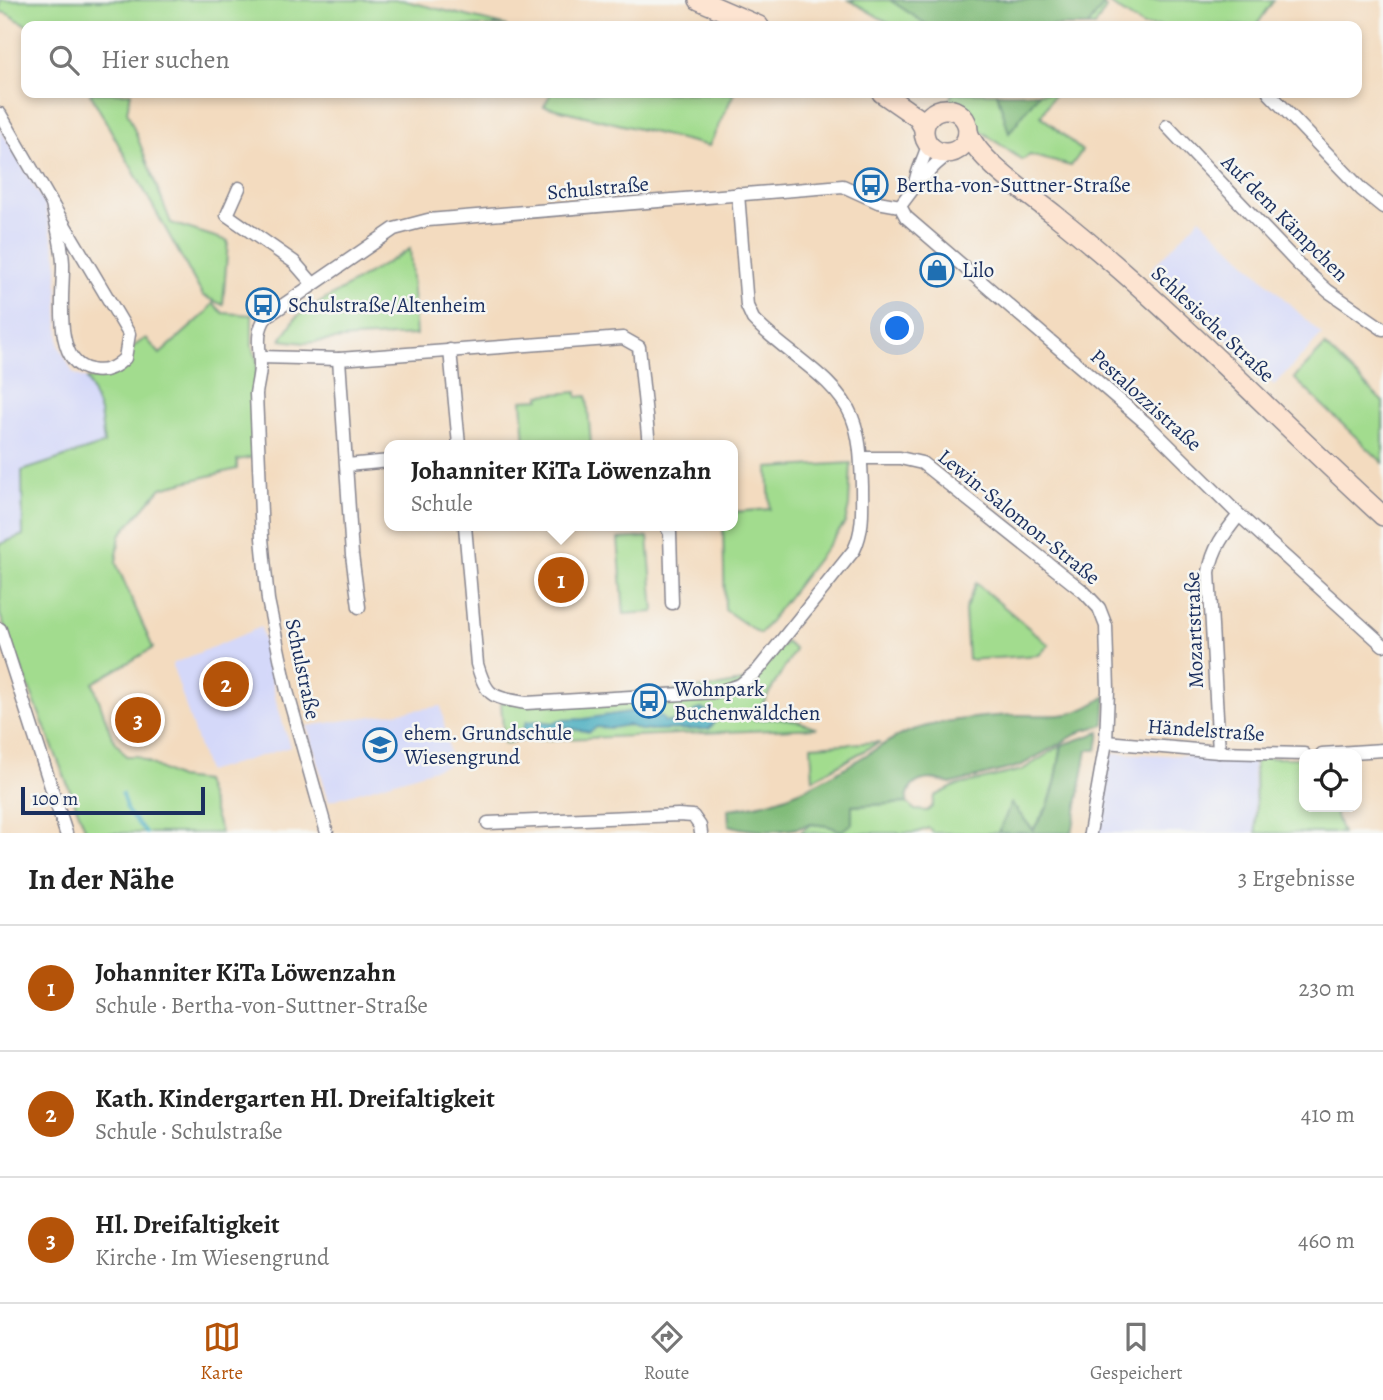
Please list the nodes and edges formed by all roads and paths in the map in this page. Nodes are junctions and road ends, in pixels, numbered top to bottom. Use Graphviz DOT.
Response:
graph roads {
  1 [pos="699,0"];
  2 [pos="747,21"];
  3 [pos="889,98"];
  4 [pos="904,98"];
  5 [pos="1274,98"];
  6 [pos="937,111"];
  7 [pos="0,114"];
  8 [pos="1167,126"];
  9 [pos="968,132"];
  10 [pos="926,136"];
  11 [pos="953,152"];
  12 [pos="1004,175"];
  13 [pos="915,184"];
  14 [pos="240,188"];
  15 [pos="737,194"];
  16 [pos="52,204"];
  17 [pos="900,206"];
  18 [pos="1383,207"];
  19 [pos="313,284"];
  20 [pos="1383,329"];
  21 [pos="450,350"];
  22 [pos="260,357"];
  23 [pos="339,359"];
  24 [pos="459,440"];
  25 [pos="648,440"];
  26 [pos="861,458"];
  27 [pos="384,462"];
  28 [pos="347,465"];
  29 [pos="1239,515"];
  30 [pos="1383,516"];
  31 [pos="465,531"];
  32 [pos="669,531"];
  33 [pos="672,603"];
  34 [pos="359,607"];
  35 [pos="0,629"];
  36 [pos="1383,645"];
  37 [pos="1106,742"];
  38 [pos="1383,750"];
  39 [pos="1362,751"];
  40 [pos="1219,752"];
  41 [pos="1299,754"];
  42 [pos="488,823"];
  43 [pos="547,827"];
  44 [pos="66,833"];
  45 [pos="327,833"];
  46 [pos="701,833"];
  47 [pos="1090,833"];
  1 -- 2 [label="main road"];
  3 -- 10 [label="main road"];
  4 -- 6 [label="main road"];
  5 -- 18 [label="street"];
  6 -- 9 [label="main road"];
  6 -- 10 [label="main road"];
  7 -- 16 [label="street"];
  8 -- 20 [label="street, Auf dem Kämpchen"];
  9 -- 11 [label="main road"];
  9 -- 12 [label="main road, Schlesische Straße"];
  10 -- 11 [label="main road"];
  10 -- 13 [label="street"];
  11 -- 12 [label="main road, Schlesische Straße"];
  11 -- 13 [label="street"];
  12 -- 30 [label="main road, Schlesische Straße"];
  13 -- 17 [label="street"];
  14 -- 19 [label="street"];
  15 -- 17 [label="street, Schulstraße"];
  15 -- 19 [label="street, Schulstraße"];
  15 -- 26 [label="street"];
  16 -- 16 [label="street"];
  17 -- 29 [label="street, Pestalozzistraße"];
  19 -- 22 [label="street, Schulstraße"];
  21 -- 23 [label="street"];
  21 -- 24 [label="street"];
  21 -- 25 [label="street"];
  22 -- 23 [label="street"];
  22 -- 45 [label="street, Schulstraße"];
  23 -- 28 [label="street"];
  26 -- 31 [label="street"];
  26 -- 37 [label="street, Lewin-Salomon-Straße"];
  27 -- 28 [label="street"];
  28 -- 34 [label="street"];
  29 -- 36 [label="street, Pestalozzistraße"];
  29 -- 40 [label="street, Mozartstraße"];
  32 -- 33 [label="street"];
  35 -- 44 [label="street"];
  37 -- 40 [label="street, Händelstraße"];
  37 -- 47 [label="street, Lewin-Salomon-Straße"];
  38 -- 39 [label="street"];
  40 -- 41 [label="street, Händelstraße"];
  42 -- 43 [label="street"];
  43 -- 46 [label="street"];
}
